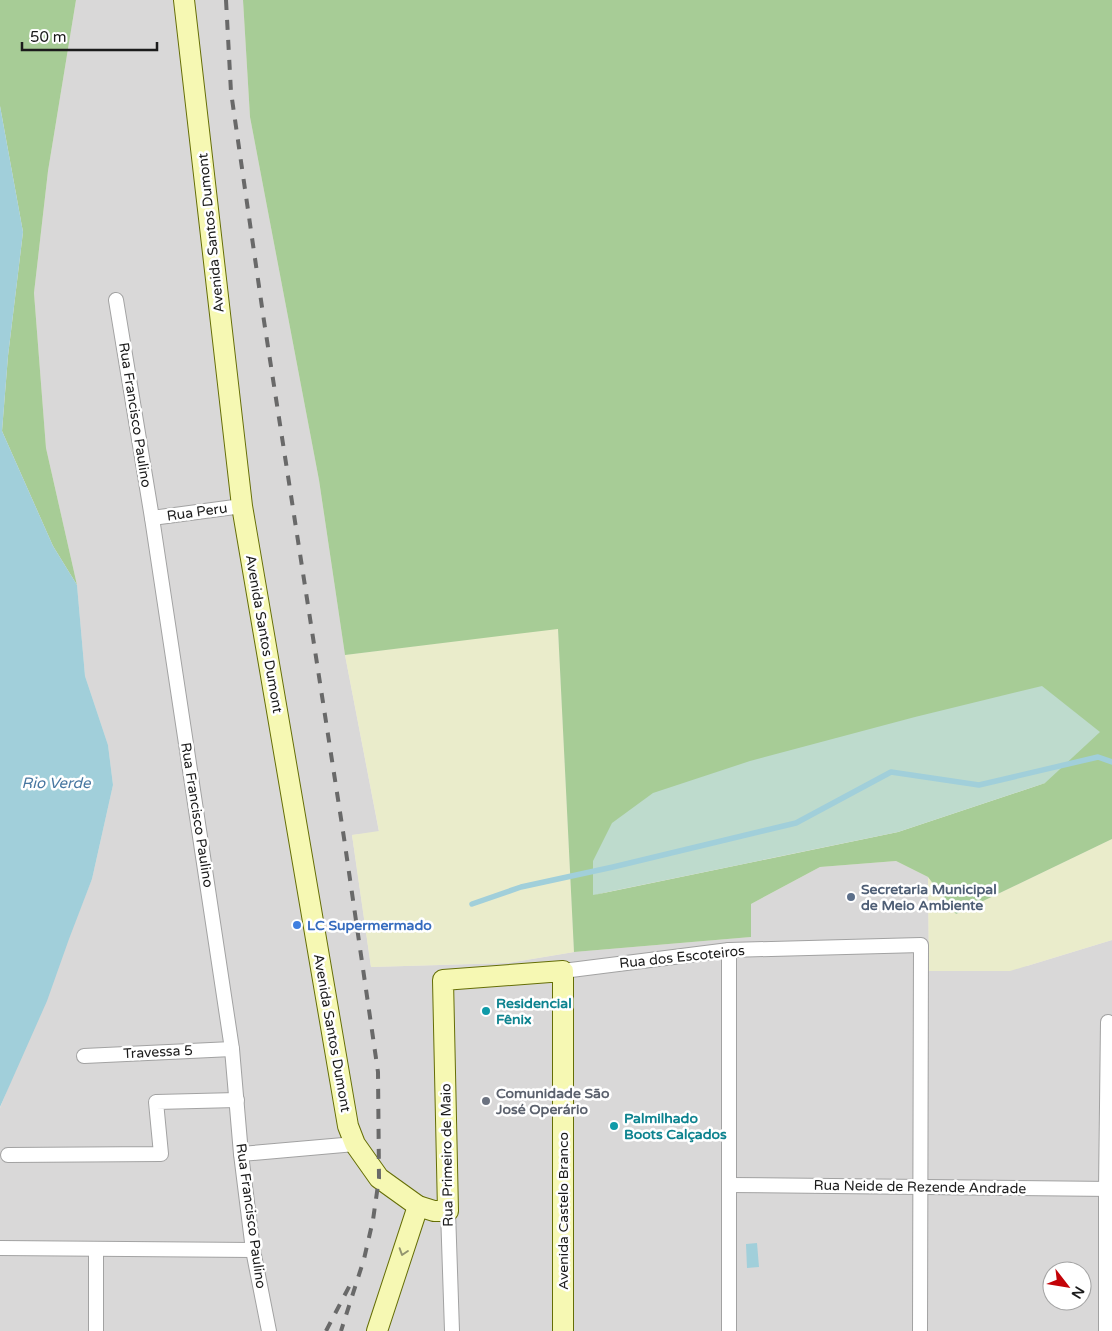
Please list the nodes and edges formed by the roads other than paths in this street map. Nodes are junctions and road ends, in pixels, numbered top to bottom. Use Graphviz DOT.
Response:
graph roads {
  1 [pos="184,0"];
  2 [pos="116,300"];
  3 [pos="242,506"];
  4 [pos="152,518"];
  5 [pos="729,950"];
  6 [pos="563,971"];
  7 [pos="443,980"];
  8 [pos="1108,1022"];
  9 [pos="232,1049"];
  10 [pos="84,1056"];
  11 [pos="236,1100"];
  12 [pos="355,1144"];
  13 [pos="241,1154"];
  14 [pos="8,1155"];
  15 [pos="729,1185"];
  16 [pos="920,1187"];
  17 [pos="1109,1189"];
  18 [pos="418,1206"];
  19 [pos="448,1211"];
  20 [pos="0,1248"];
  21 [pos="96,1249"];
  22 [pos="253,1250"];
  23 [pos="96,1331"];
  24 [pos="269,1331"];
  25 [pos="377,1331"];
  26 [pos="452,1331"];
  27 [pos="563,1331"];
  28 [pos="729,1331"];
  29 [pos="920,1331"];
  30 [pos="1106,1331"];
  1 -- 3 [label="street, Avenida Santos Dumont"];
  2 -- 4 [label="street, Rua Francisco Paulino"];
  3 -- 4 [label="street, Rua Peru"];
  3 -- 12 [label="street, Avenida Santos Dumont"];
  4 -- 9 [label="street, Rua Francisco Paulino"];
  5 -- 6 [label="street, Rua dos Escoteiros"];
  5 -- 15 [label="street"];
  5 -- 16 [label="street, Rua dos Escoteiros"];
  6 -- 7 [label="street, Rua dos Escoteiros"];
  6 -- 27 [label="street, Avenida Castelo Branco"];
  7 -- 19 [label="street, Rua Primeiro de Maio"];
  8 -- 17 [label="street"];
  9 -- 10 [label="street, Travessa 5"];
  9 -- 11 [label="street, Rua Francisco Paulino"];
  11 -- 13 [label="street, Rua Francisco Paulino"];
  11 -- 14 [label="street"];
  12 -- 13 [label="street"];
  12 -- 18 [label="street, Avenida Santos Dumont"];
  13 -- 22 [label="street, Rua Francisco Paulino"];
  15 -- 16 [label="street, Rua Neide de Rezende Andrade"];
  15 -- 28 [label="street"];
  16 -- 17 [label="street, Rua Neide de Rezende Andrade"];
  16 -- 29 [label="street"];
  17 -- 30 [label="street"];
  18 -- 19 [label="street, Avenida Santos Dumont"];
  18 -- 25 [label="street, one-way"];
  19 -- 26 [label="street, Rua Primeiro de Maio"];
  20 -- 21 [label="street"];
  21 -- 22 [label="street"];
  21 -- 23 [label="street"];
  22 -- 24 [label="street, Rua Francisco Paulino"];
}
